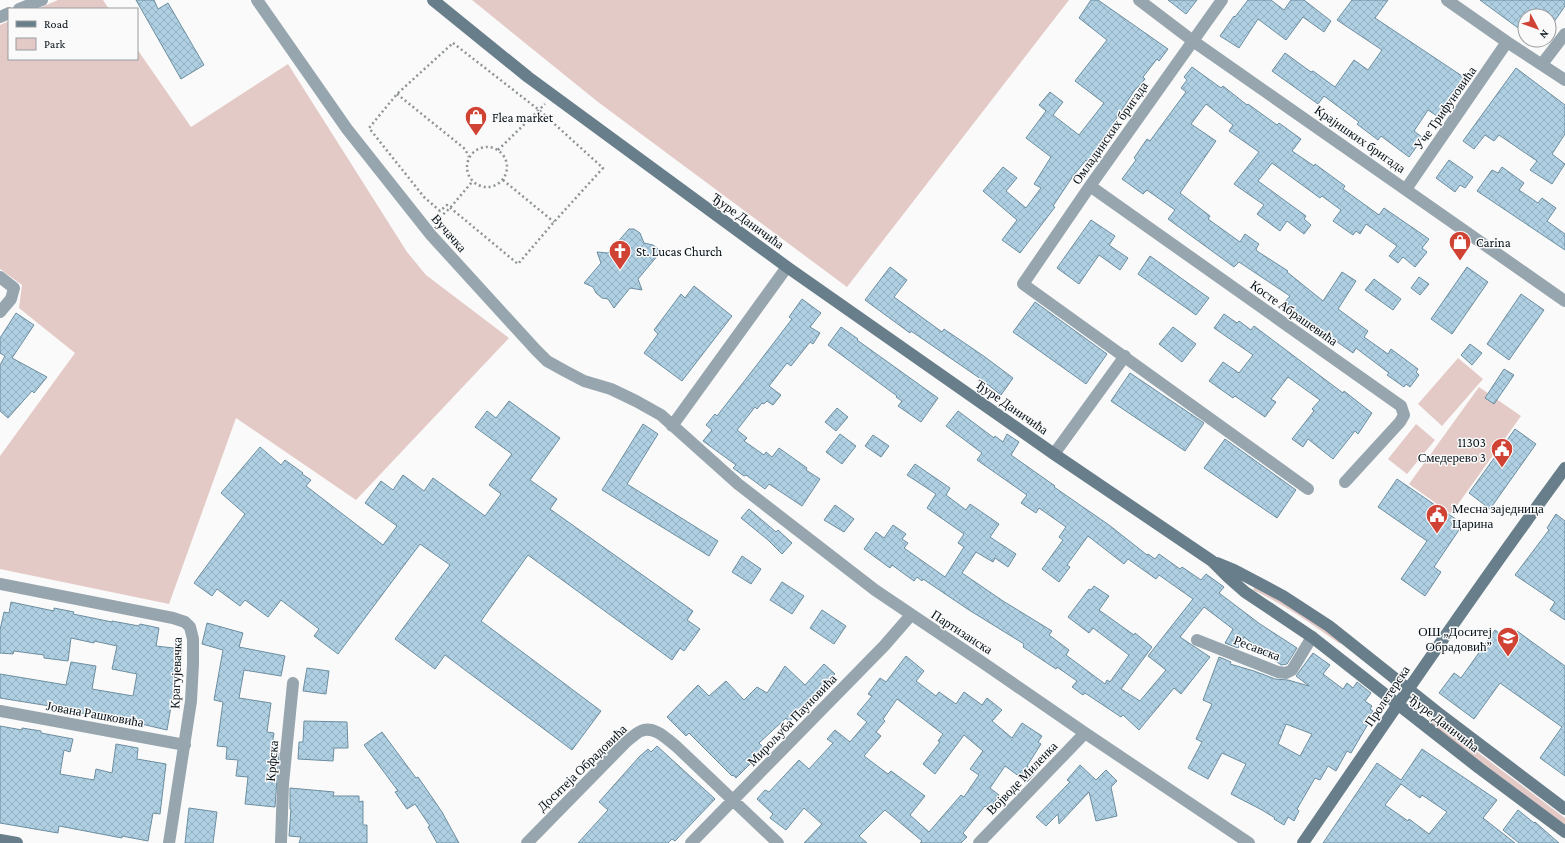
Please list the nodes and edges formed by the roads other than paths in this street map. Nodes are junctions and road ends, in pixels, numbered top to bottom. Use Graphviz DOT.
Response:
graph roads {
  1 [pos="42,0"];
  2 [pos="257,0"];
  3 [pos="433,0"];
  4 [pos="1139,0"];
  5 [pos="1222,0"];
  6 [pos="1448,0"];
  7 [pos="22,8"];
  8 [pos="1565,34"];
  9 [pos="1193,41"];
  10 [pos="1507,42"];
  11 [pos="1542,64"];
  12 [pos="1565,80"];
  13 [pos="1090,186"];
  14 [pos="1406,189"];
  15 [pos="787,267"];
  16 [pos="0,277"];
  17 [pos="1565,301"];
  18 [pos="0,312"];
  19 [pos="1125,356"];
  20 [pos="672,426"];
  21 [pos="1054,454"];
  22 [pos="1565,468"];
  23 [pos="1345,482"];
  24 [pos="1308,489"];
  25 [pos="1212,561"];
  26 [pos="0,584"];
  27 [pos="911,615"];
  28 [pos="1312,636"];
  29 [pos="1197,640"];
  30 [pos="294,683"];
  31 [pos="1408,689"];
  32 [pos="1397,704"];
  33 [pos="0,711"];
  34 [pos="1085,733"];
  35 [pos="185,745"];
  36 [pos="733,801"];
  37 [pos="1565,809"];
  38 [pos="1565,832"];
  39 [pos="0,840"];
  40 [pos="17,843"];
  41 [pos="169,843"];
  42 [pos="281,843"];
  43 [pos="527,843"];
  44 [pos="691,843"];
  45 [pos="778,843"];
  46 [pos="979,843"];
  47 [pos="1249,843"];
  48 [pos="1303,843"];
  1 -- 7 [label="street"];
  2 -- 20 [label="street, Вучачка"];
  3 -- 15 [label="street, Ђуре Даничића"];
  4 -- 9 [label="street, Крајишких бригада"];
  5 -- 9 [label="street, Омладинских бригада"];
  6 -- 10 [label="street"];
  8 -- 11 [label="street"];
  9 -- 13 [label="street, Омладинских бригада"];
  9 -- 14 [label="street, Крајишких бригада"];
  10 -- 11 [label="street"];
  10 -- 14 [label="street, Уче Трифуновића"];
  11 -- 12 [label="street"];
  13 -- 19 [label="street, Омладинских бригада"];
  13 -- 23 [label="street, Косте Абрашевића"];
  14 -- 17 [label="street, Крајишких бригада"];
  15 -- 20 [label="street"];
  15 -- 21 [label="street, Ђуре Даничића"];
  16 -- 18 [label="street"];
  19 -- 21 [label="street, Ђуре Даничића"];
  19 -- 24 [label="street"];
  20 -- 27 [label="street, Партизанска"];
  21 -- 25 [label="street, Ђуре Даничића"];
  22 -- 31 [label="street, Пролетерска"];
  25 -- 28 [label="street, Ђуре Даничића"];
  25 -- 31 [label="street, Ђуре Даничића"];
  26 -- 35 [label="street, Крагујевачка"];
  27 -- 34 [label="street, Партизанска"];
  27 -- 36 [label="street, Мирољуба Пауновића"];
  28 -- 29 [label="street, Ресавска"];
  28 -- 32 [label="street, Ђуре Даничића"];
  30 -- 42 [label="street, Крфска"];
  31 -- 32 [label="street, Пролетерска"];
  31 -- 37 [label="street, Ђуре Даничића"];
  32 -- 38 [label="street, Ђуре Даничића"];
  32 -- 48 [label="street, Пролетерска"];
  33 -- 35 [label="street, Јована Рашковића"];
  34 -- 46 [label="street, Војводе Миленка"];
  34 -- 47 [label="street, Партизанска"];
  35 -- 41 [label="street, Крагујевачка"];
  36 -- 43 [label="street, Доситеја Обрадовића"];
  36 -- 44 [label="street, Мирољуба Пауновића"];
  36 -- 45 [label="street, Доситеја Обрадовића"];
  39 -- 40 [label="street"];
}
